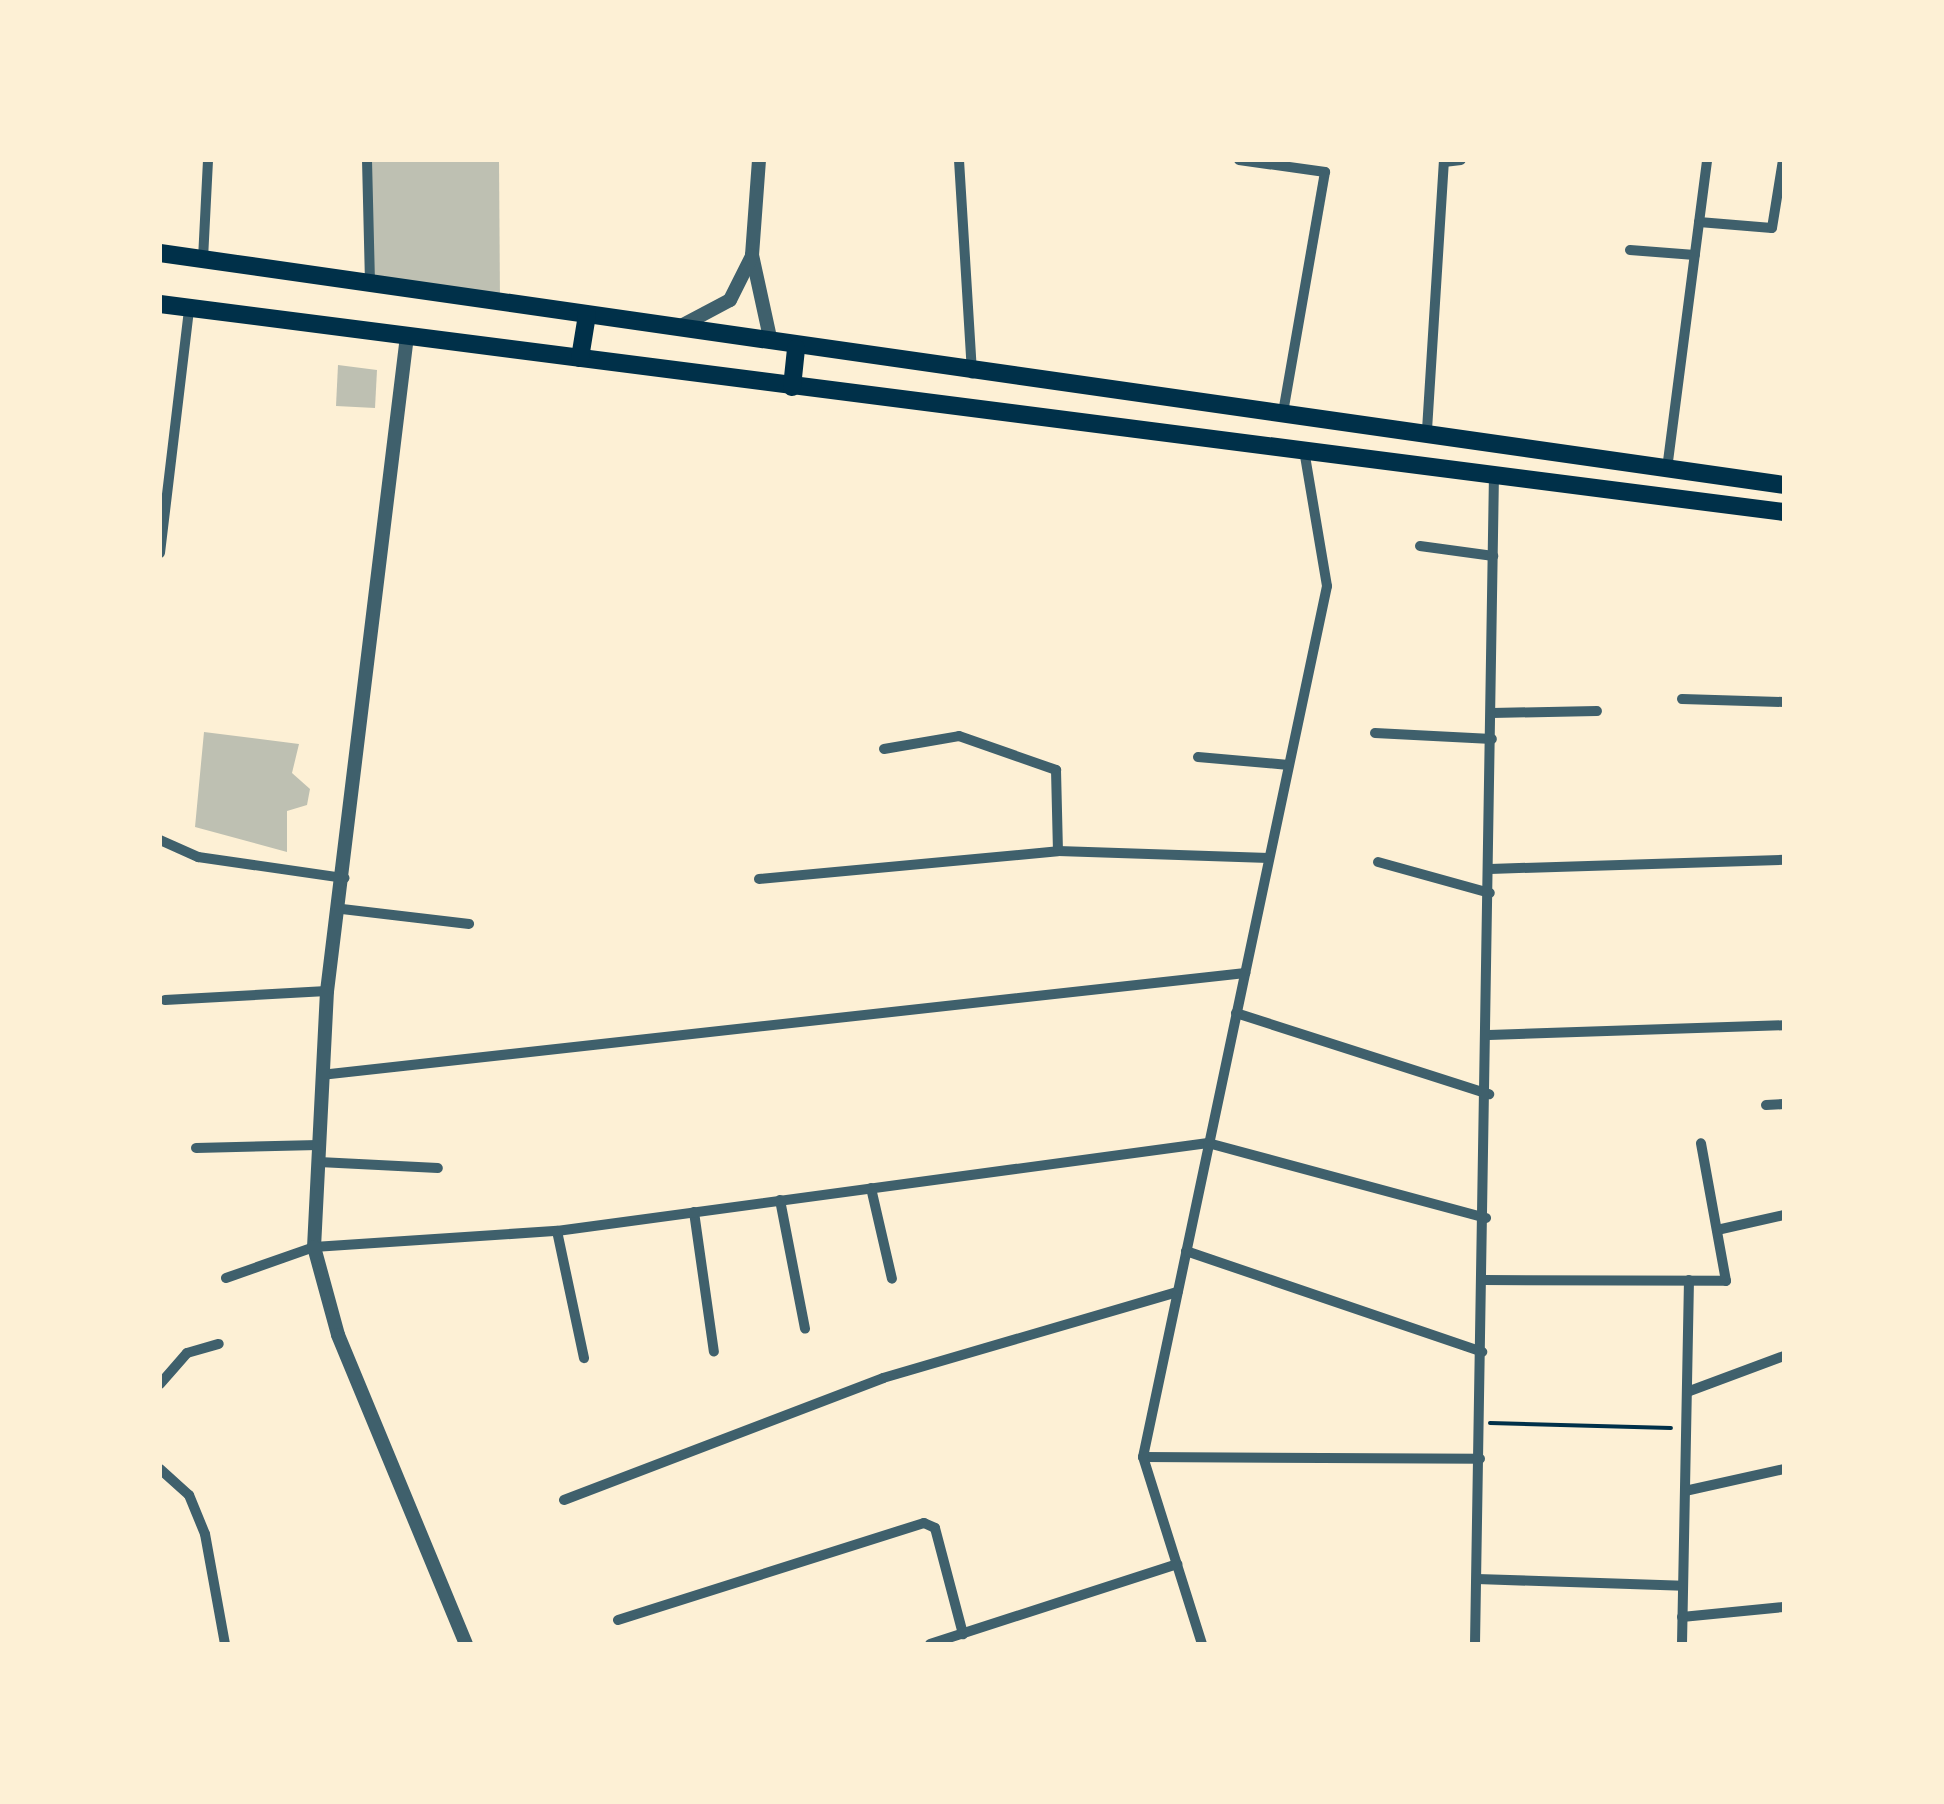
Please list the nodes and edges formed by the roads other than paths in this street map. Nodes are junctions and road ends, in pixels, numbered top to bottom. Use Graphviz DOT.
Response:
graph roads {
  1 [pos="208,160"];
  2 [pos="366,160"];
  3 [pos="758,160"];
  4 [pos="959,160"];
  5 [pos="1240,160"];
  6 [pos="1461,160"];
  7 [pos="1707,160"];
  8 [pos="1784,160"];
  9 [pos="1444,161"];
  10 [pos="1699,222"];
  11 [pos="1630,250"];
  12 [pos="160,253"];
  13 [pos="752,255"];
  14 [pos="1695,255"];
  15 [pos="203,259"];
  16 [pos="370,283"];
  17 [pos="160,304"];
  18 [pos="189,308"];
  19 [pos="587,315"];
  20 [pos="672,328"];
  21 [pos="407,336"];
  22 [pos="771,342"];
  23 [pos="796,348"];
  24 [pos="580,358"];
  25 [pos="972,376"];
  26 [pos="792,387"];
  27 [pos="1283,412"];
  28 [pos="1427,430"];
  29 [pos="1304,446"];
  30 [pos="1668,469"];
  31 [pos="1494,472"];
  32 [pos="1784,485"];
  33 [pos="1784,512"];
  34 [pos="1420,546"];
  35 [pos="160,552"];
  36 [pos="1493,556"];
  37 [pos="1682,699"];
  38 [pos="1784,702"];
  39 [pos="1597,710"];
  40 [pos="1492,713"];
  41 [pos="1374,733"];
  42 [pos="1492,739"];
  43 [pos="884,750"];
  44 [pos="1198,757"];
  45 [pos="1289,765"];
  46 [pos="160,840"];
  47 [pos="1058,850"];
  48 [pos="1269,858"];
  49 [pos="1784,860"];
  50 [pos="1378,862"];
  51 [pos="1490,869"];
  52 [pos="345,878"];
  53 [pos="759,878"];
  54 [pos="1490,894"];
  55 [pos="342,909"];
  56 [pos="468,924"];
  57 [pos="1244,973"];
  58 [pos="327,991"];
  59 [pos="165,1000"];
  60 [pos="1236,1013"];
  61 [pos="1784,1024"];
  62 [pos="1489,1035"];
  63 [pos="320,1075"];
  64 [pos="1489,1094"];
  65 [pos="1766,1104"];
  66 [pos="1784,1104"];
  67 [pos="1208,1142"];
  68 [pos="1701,1143"];
  69 [pos="318,1146"];
  70 [pos="196,1148"];
  71 [pos="319,1162"];
  72 [pos="438,1168"];
  73 [pos="871,1188"];
  74 [pos="780,1200"];
  75 [pos="694,1212"];
  76 [pos="1784,1216"];
  77 [pos="1486,1218"];
  78 [pos="1717,1230"];
  79 [pos="557,1231"];
  80 [pos="314,1248"];
  81 [pos="1186,1251"];
  82 [pos="226,1278"];
  83 [pos="892,1280"];
  84 [pos="1484,1280"];
  85 [pos="1690,1280"];
  86 [pos="1178,1292"];
  87 [pos="804,1330"];
  88 [pos="219,1344"];
  89 [pos="714,1352"];
  90 [pos="1482,1352"];
  91 [pos="1784,1356"];
  92 [pos="584,1358"];
  93 [pos="160,1383"];
  94 [pos="1687,1392"];
  95 [pos="1144,1457"];
  96 [pos="1480,1459"];
  97 [pos="160,1469"];
  98 [pos="1784,1469"];
  99 [pos="1685,1492"];
  100 [pos="564,1500"];
  101 [pos="1177,1564"];
  102 [pos="1477,1579"];
  103 [pos="1683,1586"];
  104 [pos="1784,1607"];
  105 [pos="1682,1617"];
  106 [pos="618,1620"];
  107 [pos="963,1634"];
  108 [pos="225,1644"];
  109 [pos="466,1644"];
  110 [pos="930,1644"];
  111 [pos="1202,1644"];
  112 [pos="1475,1644"];
  113 [pos="1682,1644"];
  1 -- 15 [label="street"];
  2 -- 16 [label="street"];
  3 -- 13 [label="street"];
  4 -- 25 [label="street"];
  5 -- 27 [label="street"];
  6 -- 9 [label="street"];
  7 -- 10 [label="street"];
  8 -- 10 [label="street"];
  9 -- 28 [label="street"];
  10 -- 14 [label="street"];
  11 -- 14 [label="street"];
  12 -- 15 [label="main road"];
  13 -- 20 [label="street"];
  13 -- 22 [label="street"];
  14 -- 30 [label="street"];
  15 -- 16 [label="main road"];
  16 -- 19 [label="main road"];
  17 -- 18 [label="main road"];
  18 -- 21 [label="main road"];
  18 -- 35 [label="street"];
  19 -- 20 [label="main road"];
  19 -- 24 [label="main road"];
  20 -- 22 [label="main road"];
  21 -- 24 [label="main road"];
  21 -- 52 [label="street"];
  22 -- 23 [label="main road"];
  23 -- 25 [label="main road"];
  23 -- 26 [label="main road"];
  24 -- 26 [label="main road"];
  25 -- 27 [label="main road"];
  26 -- 29 [label="main road"];
  27 -- 28 [label="main road"];
  28 -- 30 [label="main road"];
  29 -- 31 [label="main road"];
  29 -- 45 [label="street"];
  30 -- 32 [label="main road"];
  31 -- 33 [label="main road"];
  31 -- 36 [label="street"];
  34 -- 36 [label="street"];
  36 -- 40 [label="street"];
  37 -- 38 [label="street"];
  39 -- 40 [label="street"];
  40 -- 42 [label="street"];
  41 -- 42 [label="street"];
  42 -- 51 [label="street"];
  43 -- 47 [label="street"];
  44 -- 45 [label="street"];
  45 -- 48 [label="street"];
  46 -- 52 [label="street"];
  47 -- 48 [label="street"];
  47 -- 53 [label="street"];
  48 -- 57 [label="street"];
  49 -- 51 [label="street"];
  50 -- 54 [label="street"];
  51 -- 54 [label="street"];
  52 -- 55 [label="street"];
  54 -- 62 [label="street"];
  55 -- 56 [label="street"];
  55 -- 58 [label="street"];
  57 -- 60 [label="street"];
  57 -- 63 [label="street"];
  58 -- 59 [label="street"];
  58 -- 63 [label="street"];
  60 -- 64 [label="street"];
  60 -- 67 [label="street"];
  61 -- 62 [label="street"];
  62 -- 64 [label="street"];
  63 -- 69 [label="street"];
  64 -- 77 [label="street"];
  65 -- 66 [label="street"];
  67 -- 73 [label="street"];
  67 -- 77 [label="street"];
  67 -- 81 [label="street"];
  68 -- 78 [label="street"];
  69 -- 70 [label="street"];
  69 -- 71 [label="street"];
  71 -- 72 [label="street"];
  71 -- 80 [label="street"];
  73 -- 74 [label="street"];
  73 -- 83 [label="street"];
  74 -- 75 [label="street"];
  74 -- 87 [label="street"];
  75 -- 79 [label="street"];
  75 -- 89 [label="street"];
  76 -- 78 [label="street"];
  77 -- 84 [label="street"];
  78 -- 85 [label="street"];
  79 -- 80 [label="street"];
  79 -- 92 [label="street"];
  80 -- 82 [label="street"];
  80 -- 109 [label="street"];
  81 -- 86 [label="street"];
  81 -- 90 [label="street"];
  84 -- 85 [label="street"];
  84 -- 90 [label="street"];
  85 -- 94 [label="street"];
  86 -- 95 [label="street"];
  86 -- 100 [label="street"];
  88 -- 93 [label="street"];
  90 -- 96 [label="street"];
  91 -- 94 [label="street"];
  94 -- 99 [label="street"];
  95 -- 96 [label="street"];
  95 -- 101 [label="street"];
  96 -- 102 [label="street"];
  97 -- 108 [label="street"];
  98 -- 99 [label="street"];
  99 -- 103 [label="street"];
  101 -- 107 [label="street"];
  101 -- 111 [label="street"];
  102 -- 103 [label="street"];
  102 -- 112 [label="street"];
  103 -- 105 [label="street"];
  104 -- 105 [label="street"];
  105 -- 113 [label="street"];
  106 -- 107 [label="street"];
  107 -- 110 [label="street"];
}
